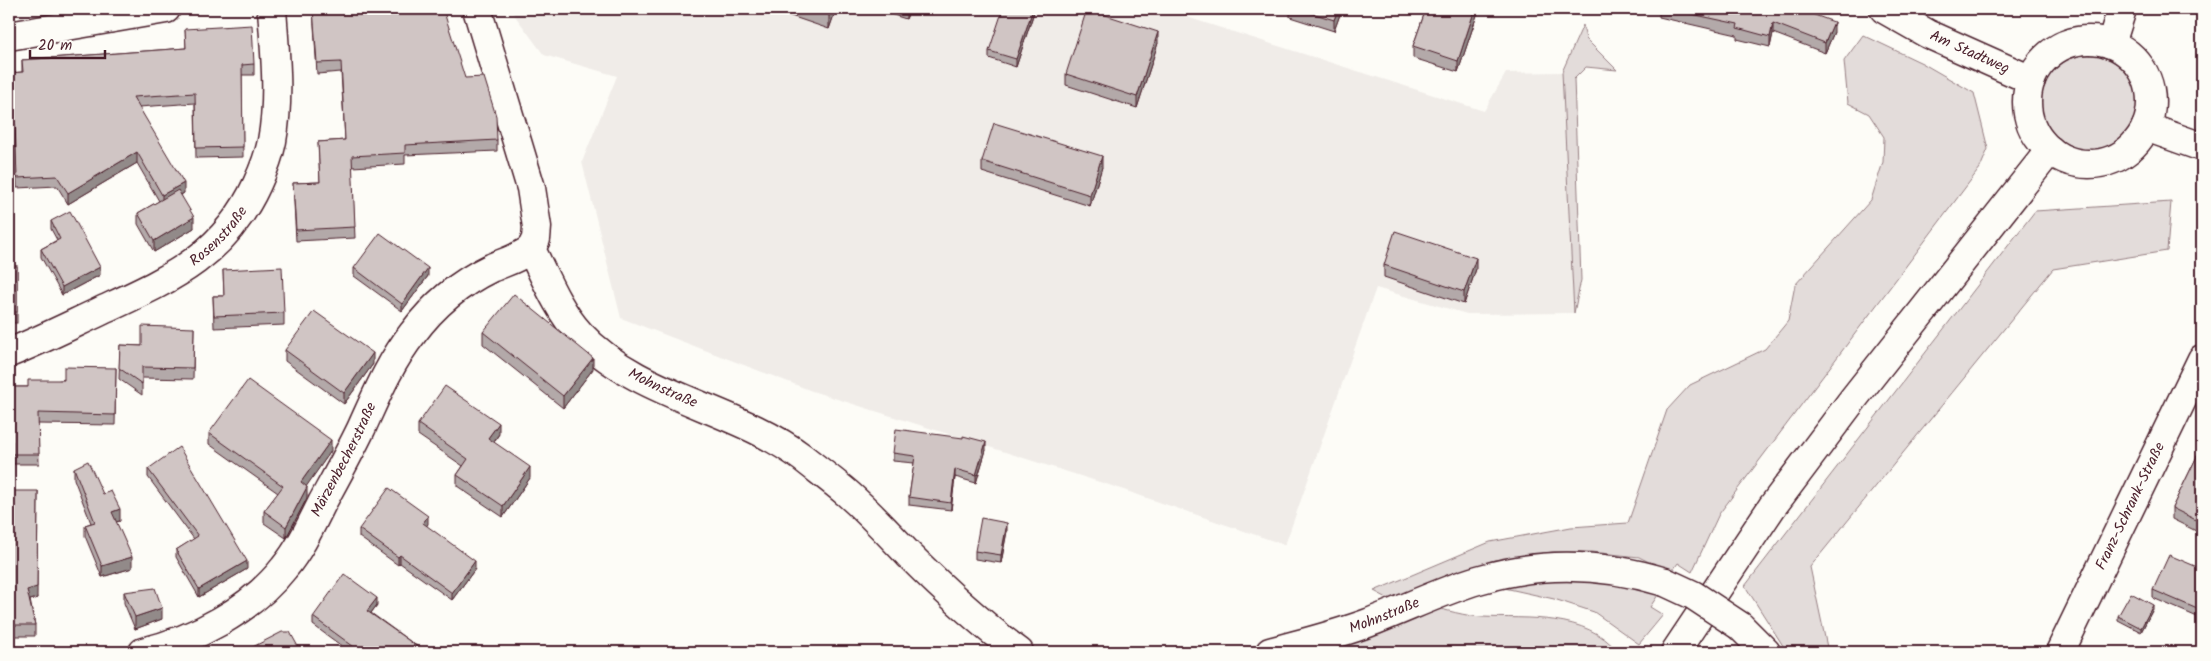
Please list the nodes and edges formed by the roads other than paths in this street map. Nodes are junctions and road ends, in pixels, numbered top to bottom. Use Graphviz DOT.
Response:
graph roads {
  1 [pos="166,9"];
  2 [pos="272,9"];
  3 [pos="477,9"];
  4 [pos="1884,9"];
  5 [pos="2122,9"];
  6 [pos="9,36"];
  7 [pos="2111,44"];
  8 [pos="2031,80"];
  9 [pos="2146,127"];
  10 [pos="2202,147"];
  11 [pos="2050,150"];
  12 [pos="531,249"];
  13 [pos="9,353"];
  14 [pos="2202,359"];
  15 [pos="143,652"];
  16 [pos="1019,652"];
  17 [pos="1270,652"];
  18 [pos="1675,652"];
  19 [pos="1766,652"];
  20 [pos="2060,652"];
  1 -- 6 [label="street"];
  2 -- 13 [label="street, Rosenstraße"];
  3 -- 12 [label="street"];
  4 -- 8 [label="street, Am Stadtweg"];
  5 -- 7 [label="street"];
  7 -- 8 [label="street"];
  7 -- 9 [label="street"];
  8 -- 11 [label="street"];
  9 -- 10 [label="street"];
  9 -- 11 [label="street"];
  11 -- 18 [label="street"];
  12 -- 15 [label="street, Märzenbecherstraße"];
  12 -- 16 [label="street, Mohnstraße"];
  14 -- 20 [label="street, Franz-Schrank-Straße"];
  17 -- 19 [label="street, Mohnstraße, bridge"];
}
